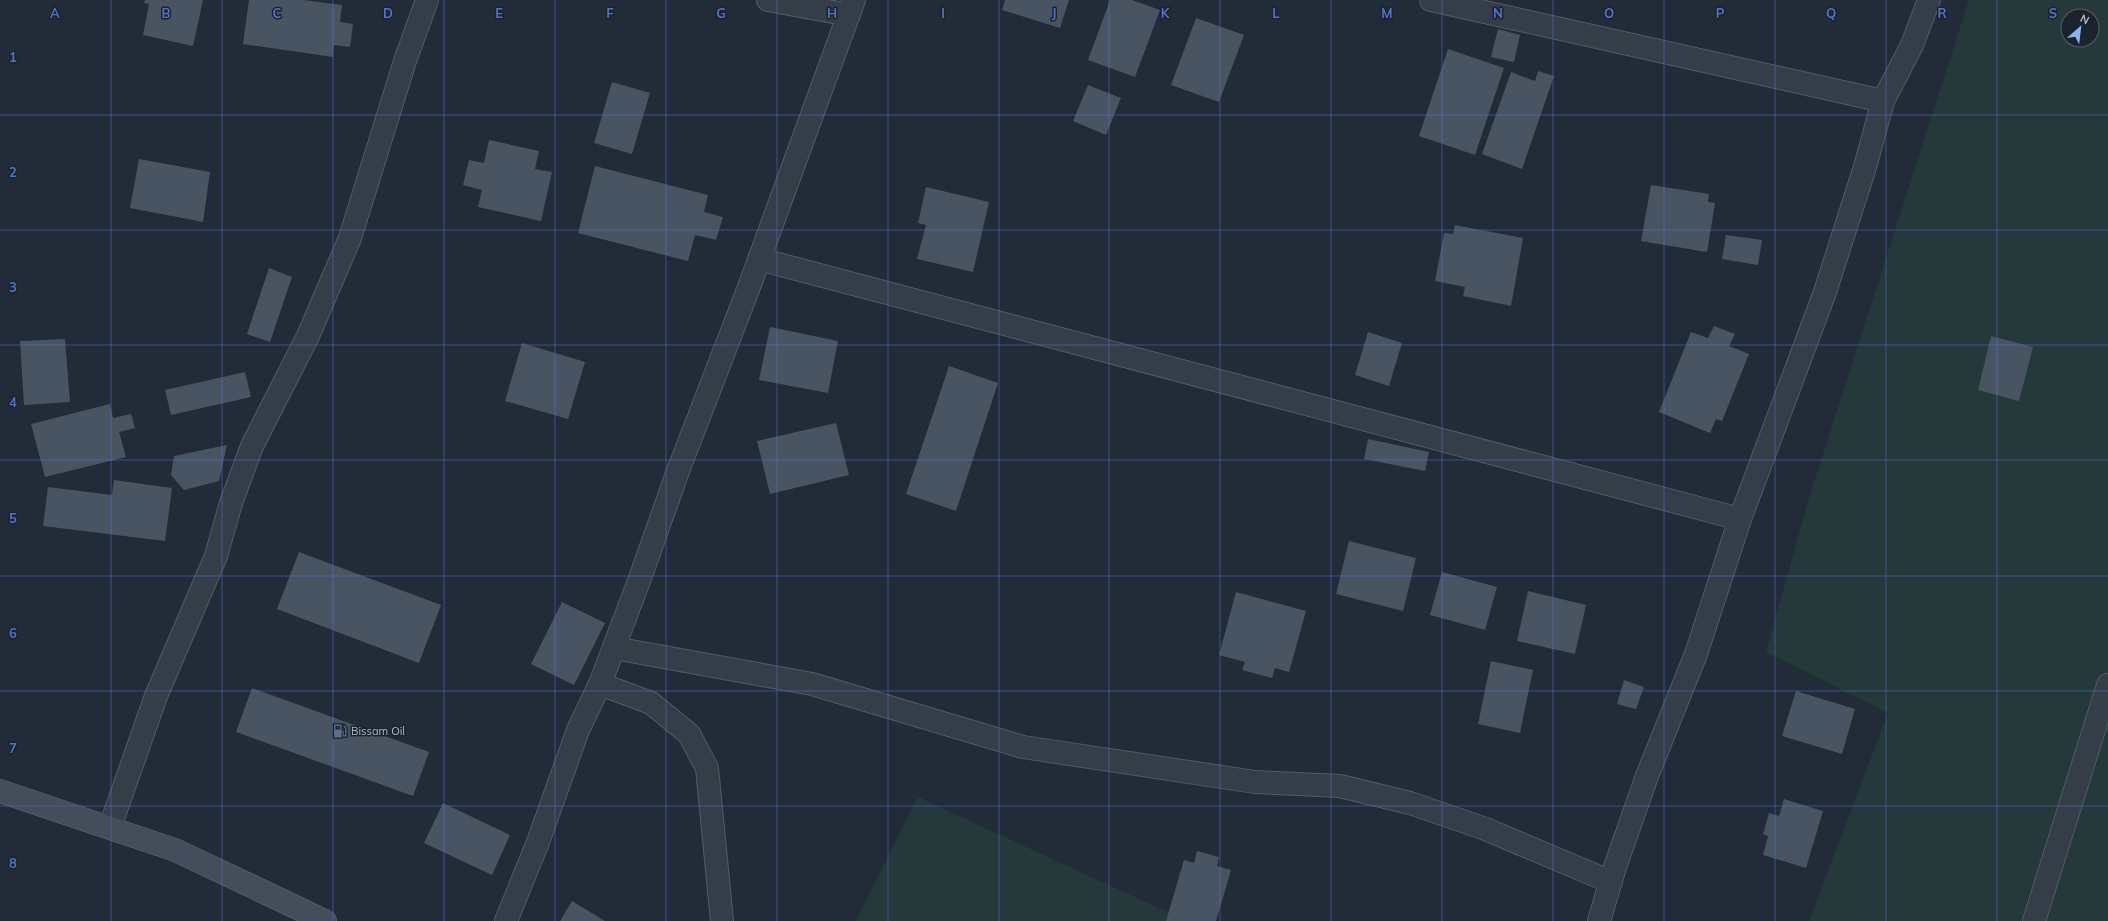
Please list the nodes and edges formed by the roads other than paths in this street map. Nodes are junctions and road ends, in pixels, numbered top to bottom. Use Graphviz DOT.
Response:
graph roads {
  1 [pos="426,0"];
  2 [pos="768,0"];
  3 [pos="1431,0"];
  4 [pos="1929,0"];
  5 [pos="852,7"];
  6 [pos="1883,101"];
  7 [pos="759,259"];
  8 [pos="1740,519"];
  9 [pos="614,648"];
  10 [pos="600,684"];
  11 [pos="2108,685"];
  12 [pos="0,791"];
  13 [pos="110,826"];
  14 [pos="1611,882"];
  15 [pos="325,921"];
  16 [pos="506,921"];
  17 [pos="722,921"];
  18 [pos="1599,921"];
  19 [pos="2034,921"];
  1 -- 13 [label="street"];
  2 -- 5 [label="street"];
  3 -- 6 [label="street"];
  4 -- 6 [label="street"];
  5 -- 7 [label="street"];
  6 -- 8 [label="street"];
  7 -- 8 [label="street"];
  7 -- 9 [label="street"];
  8 -- 14 [label="street"];
  9 -- 10 [label="street"];
  9 -- 14 [label="street"];
  10 -- 16 [label="street"];
  10 -- 17 [label="street"];
  11 -- 19 [label="street"];
  12 -- 13 [label="main road"];
  13 -- 15 [label="main road"];
  14 -- 18 [label="street"];
}
